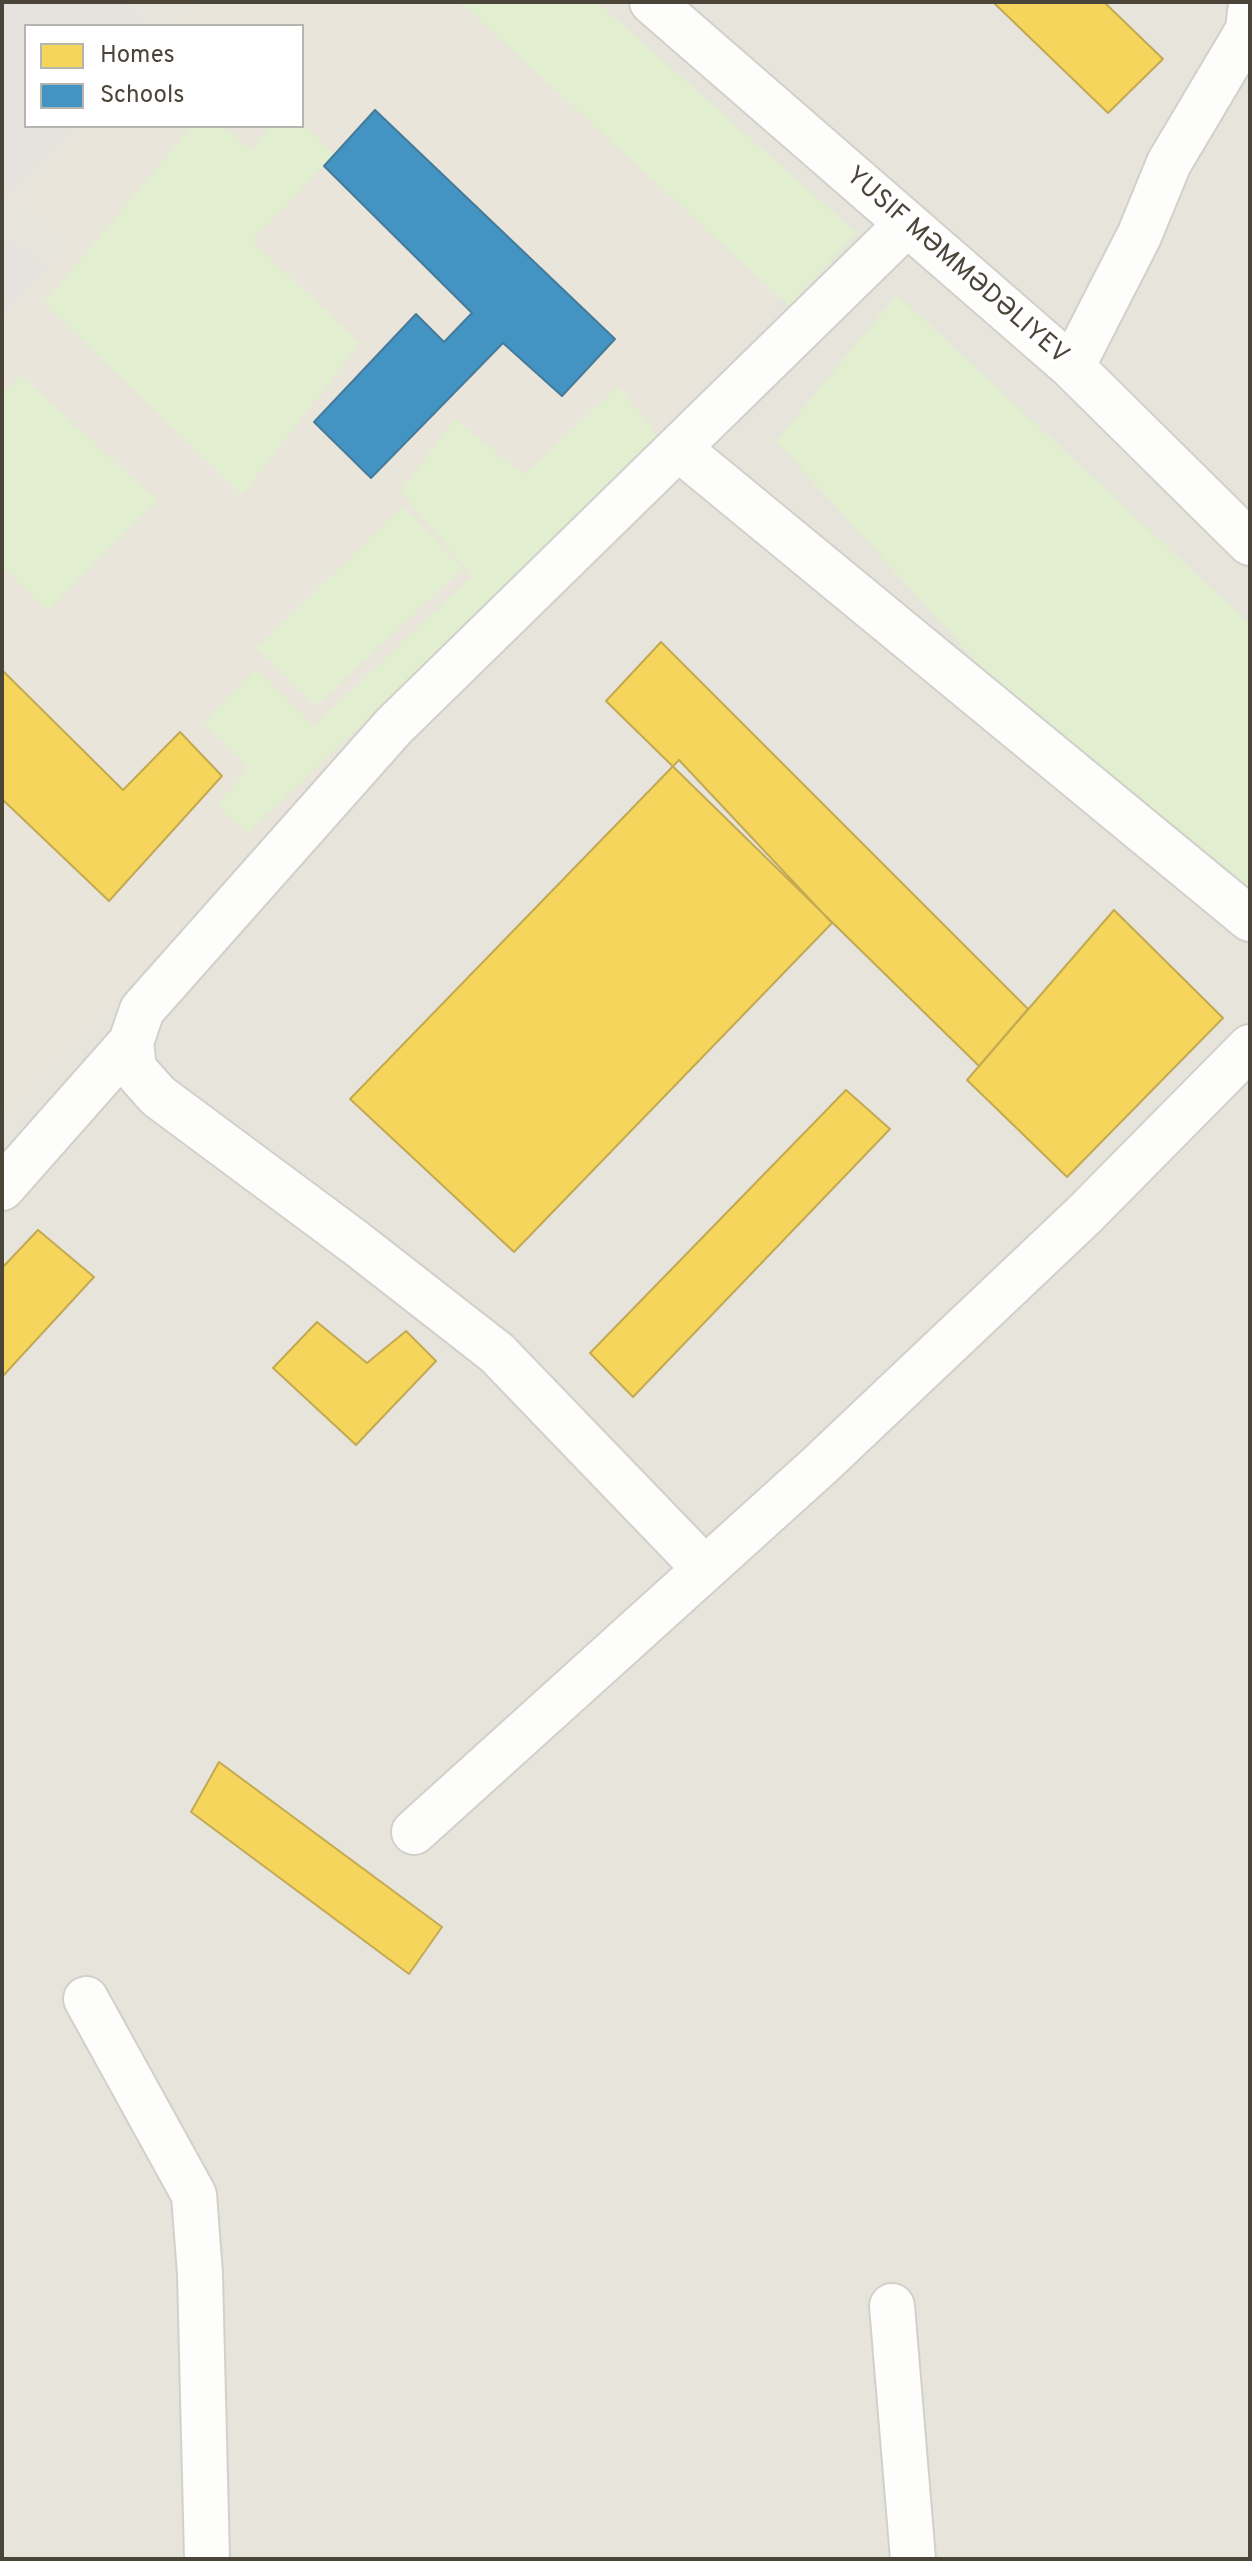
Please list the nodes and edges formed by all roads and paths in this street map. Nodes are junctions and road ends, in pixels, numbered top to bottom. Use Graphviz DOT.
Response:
graph roads {
  1 [pos="652,2"];
  2 [pos="1250,11"];
  3 [pos="907,224"];
  4 [pos="1072,367"];
  5 [pos="678,448"];
  6 [pos="1250,543"];
  7 [pos="1250,919"];
  8 [pos="131,1042"];
  9 [pos="1250,1047"];
  10 [pos="2,1188"];
  11 [pos="705,1569"];
  12 [pos="414,1832"];
  13 [pos="86,1999"];
  14 [pos="892,2306"];
  15 [pos="207,2559"];
  16 [pos="913,2559"];
  1 -- 3 [label="street, YUSIF MƏMMƏDƏLIYEV"];
  2 -- 4 [label="street"];
  3 -- 4 [label="street, YUSIF MƏMMƏDƏLIYEV"];
  3 -- 5 [label="street"];
  4 -- 6 [label="street, YUSIF MƏMMƏDƏLIYEV"];
  5 -- 7 [label="street"];
  5 -- 8 [label="street"];
  8 -- 10 [label="street"];
  8 -- 11 [label="street"];
  9 -- 11 [label="street"];
  11 -- 12 [label="street"];
  13 -- 15 [label="street"];
  14 -- 16 [label="street"];
}
